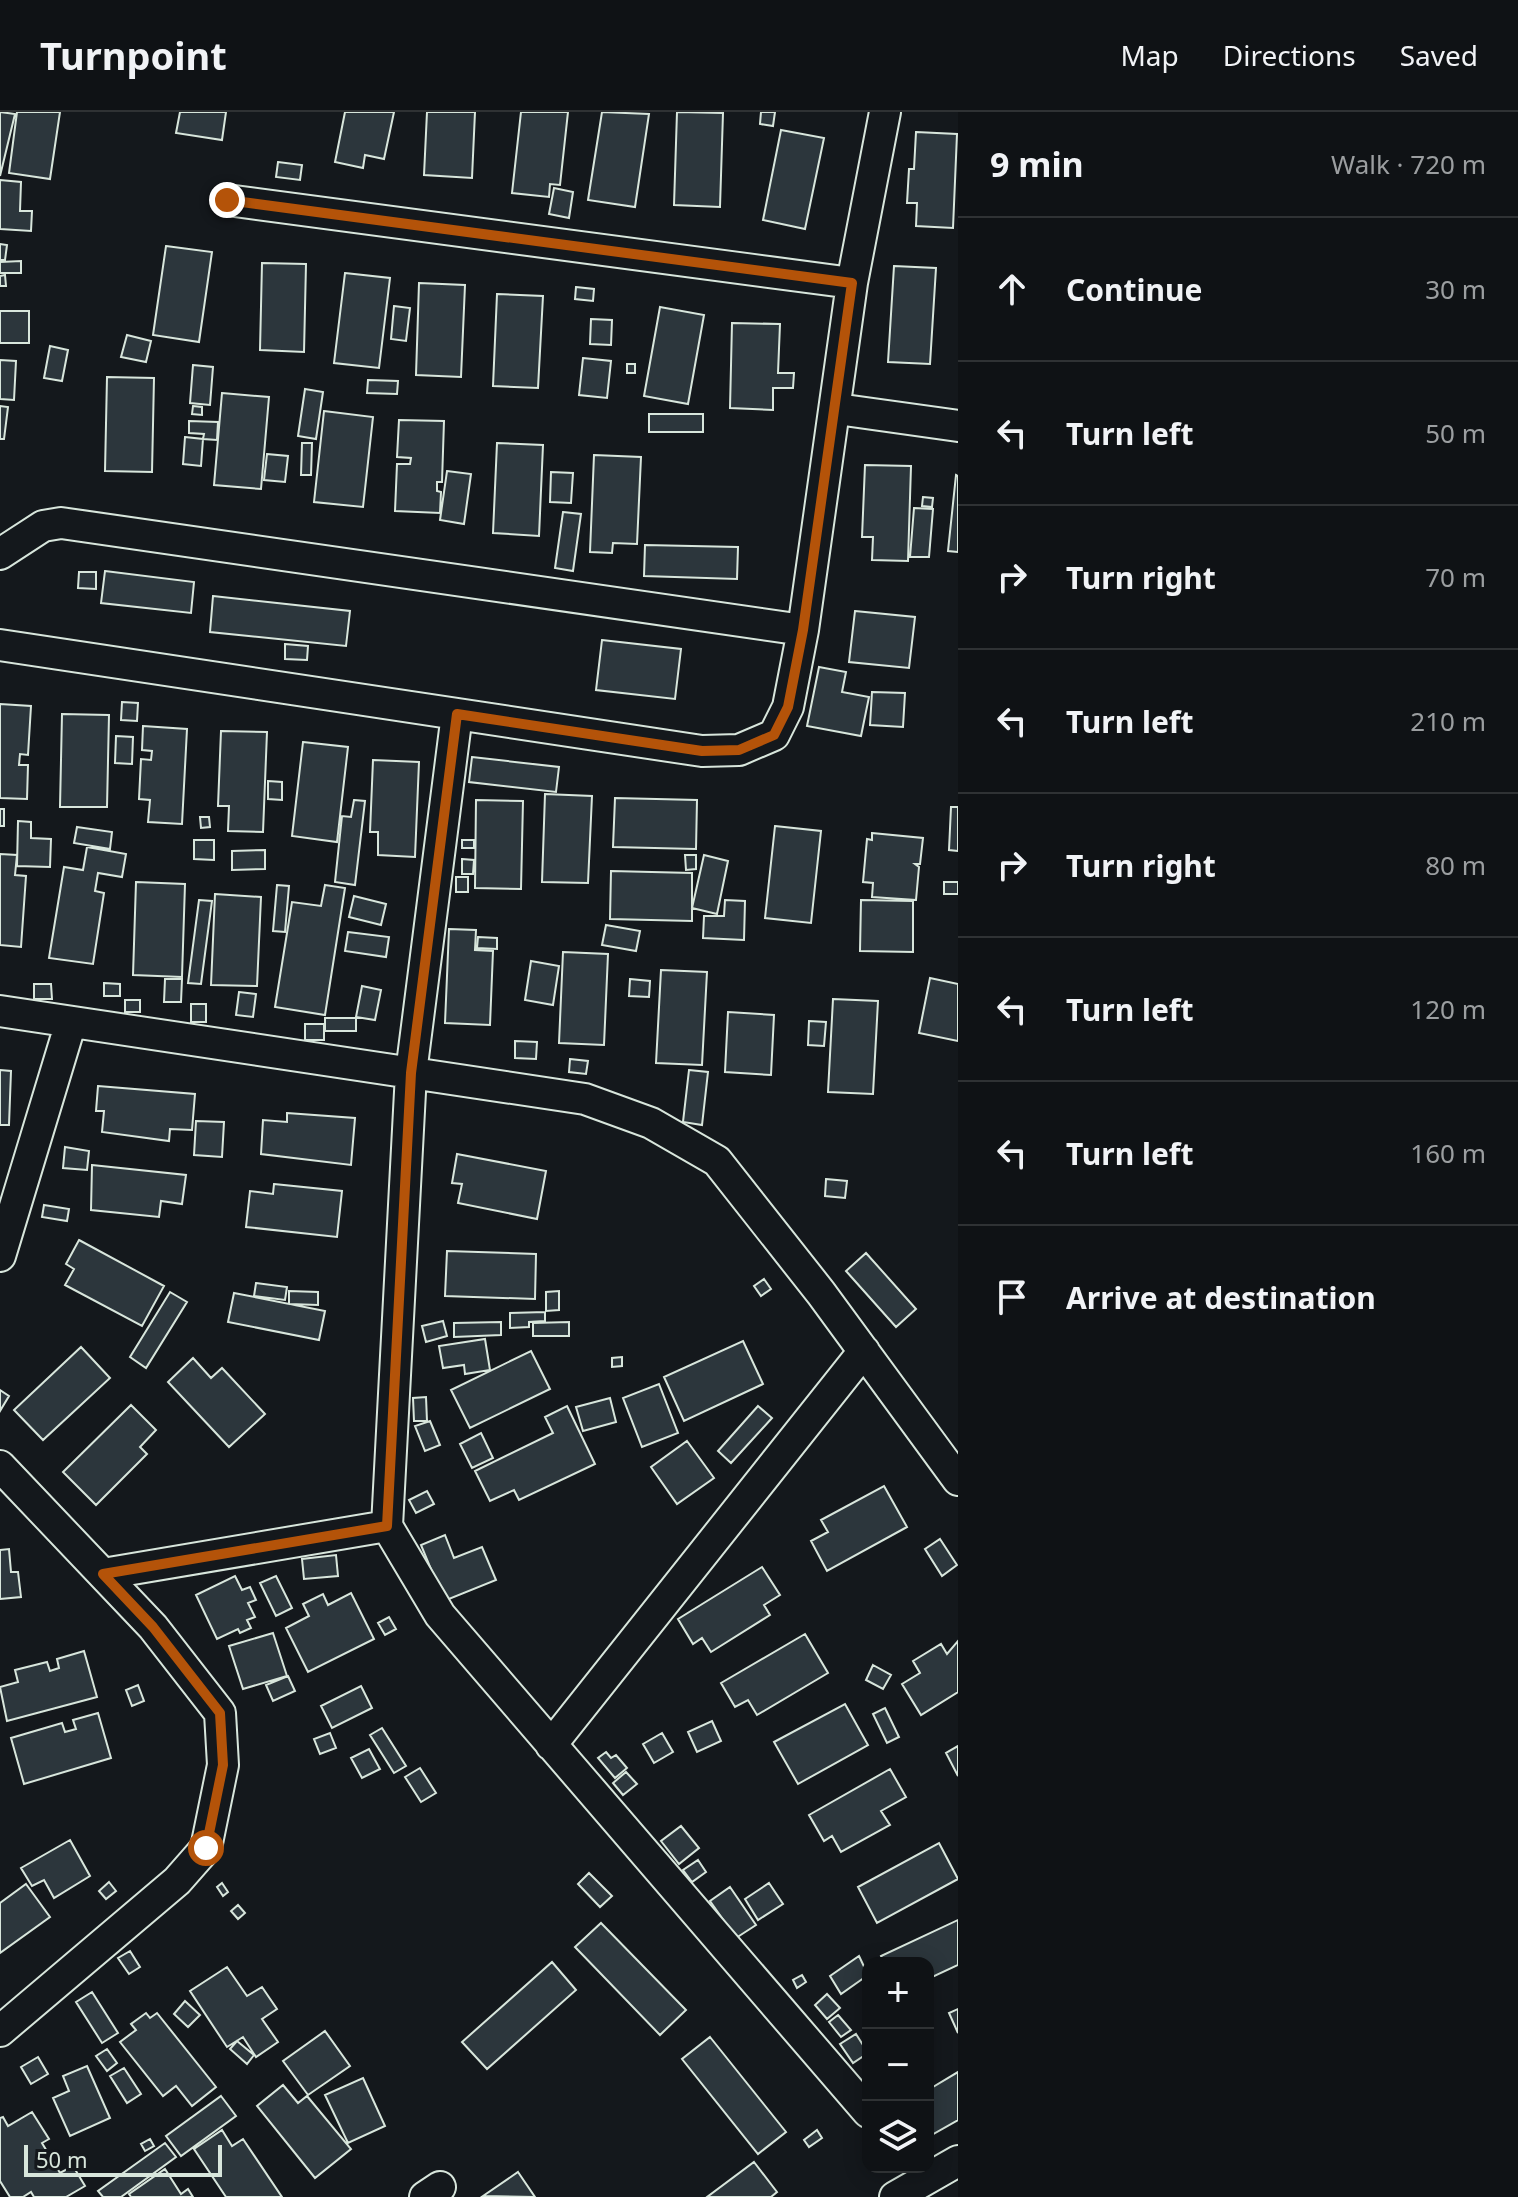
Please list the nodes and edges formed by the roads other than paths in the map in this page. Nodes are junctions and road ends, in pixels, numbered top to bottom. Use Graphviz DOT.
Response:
graph roads {
  1 [pos="885,112"];
  2 [pos="227,200"];
  3 [pos="852,283"];
  4 [pos="837,409"];
  5 [pos="958,426"];
  6 [pos="0,554"];
  7 [pos="803,630"];
  8 [pos="0,645"];
  9 [pos="457,714"];
  10 [pos="0,1011"];
  11 [pos="71,1022"];
  12 [pos="411,1073"];
  13 [pos="0,1256"];
  14 [pos="864,1351"];
  15 [pos="0,1466"];
  16 [pos="958,1480"];
  17 [pos="387,1526"];
  18 [pos="103,1574"];
  19 [pos="551,1745"];
  20 [pos="0,2031"];
  21 [pos="862,2105"];
  22 [pos="958,2161"];
  23 [pos="934,2169"];
  24 [pos="920,2173"];
  25 [pos="895,2197"];
  1 -- 3 [label="street"];
  2 -- 3 [label="street"];
  3 -- 4 [label="street"];
  4 -- 5 [label="street"];
  4 -- 7 [label="street"];
  6 -- 7 [label="street"];
  7 -- 9 [label="street"];
  8 -- 9 [label="street"];
  9 -- 12 [label="street"];
  10 -- 11 [label="street"];
  11 -- 12 [label="street"];
  11 -- 13 [label="street"];
  12 -- 14 [label="street"];
  12 -- 17 [label="street"];
  14 -- 16 [label="street"];
  14 -- 19 [label="street"];
  15 -- 18 [label="street"];
  17 -- 18 [label="street"];
  17 -- 19 [label="street"];
  18 -- 20 [label="street"];
  19 -- 21 [label="street"];
  22 -- 23 [label="street"];
  24 -- 25 [label="street"];
}
